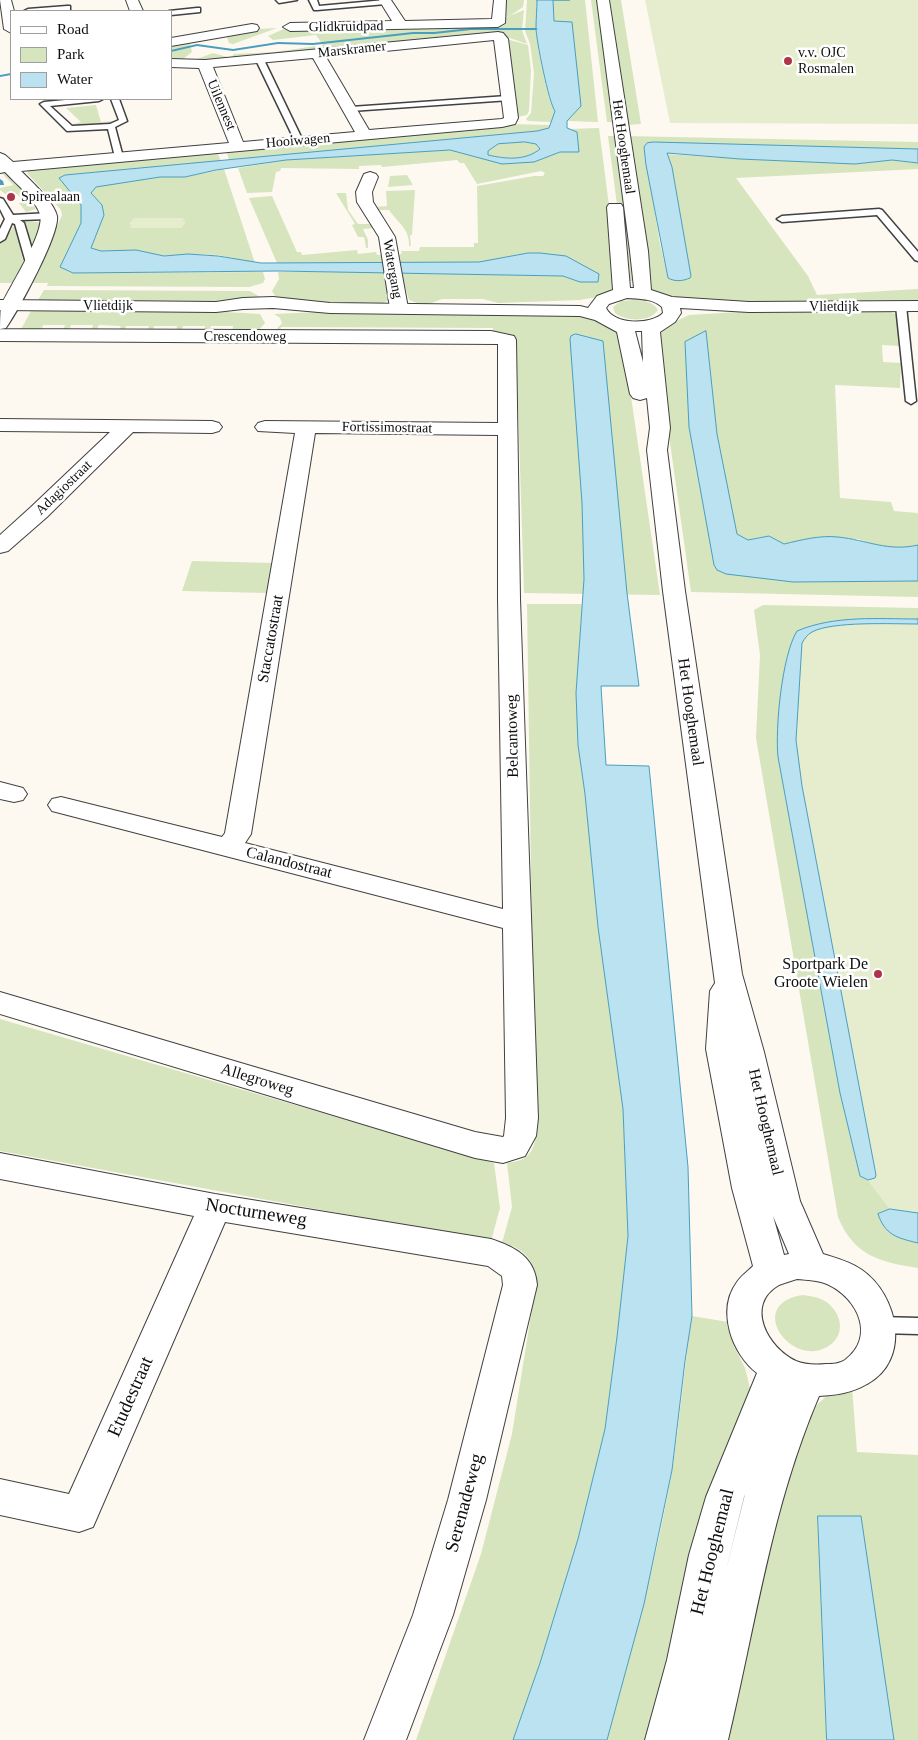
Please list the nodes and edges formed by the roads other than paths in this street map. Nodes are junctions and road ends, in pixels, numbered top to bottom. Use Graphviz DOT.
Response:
graph roads {
  1 [pos="66,0"];
  2 [pos="293,0"];
  3 [pos="313,0"];
  4 [pos="500,0"];
  5 [pos="589,0"];
  6 [pos="603,0"];
  7 [pos="279,1"];
  8 [pos="386,1"];
  9 [pos="67,10"];
  10 [pos="197,10"];
  11 [pos="172,12"];
  12 [pos="401,24"];
  13 [pos="290,27"];
  14 [pos="252,28"];
  15 [pos="498,36"];
  16 [pos="172,42"];
  17 [pos="594,46"];
  18 [pos="318,54"];
  19 [pos="260,60"];
  20 [pos="172,63"];
  21 [pos="205,64"];
  22 [pos="508,98"];
  23 [pos="88,100"];
  24 [pos="115,100"];
  25 [pos="351,109"];
  26 [pos="111,126"];
  27 [pos="364,135"];
  28 [pos="298,141"];
  29 [pos="238,147"];
  30 [pos="119,157"];
  31 [pos="3,164"];
  32 [pos="370,177"];
  33 [pos="614,196"];
  34 [pos="0,201"];
  35 [pos="50,216"];
  36 [pos="5,219"];
  37 [pos="782,220"];
  38 [pos="0,239"];
  39 [pos="918,258"];
  40 [pos="31,263"];
  41 [pos="622,294"];
  42 [pos="643,294"];
  43 [pos="5,306"];
  44 [pos="910,306"];
  45 [pos="399,308"];
  46 [pos="606,312"];
  47 [pos="666,313"];
  48 [pos="0,324"];
  49 [pos="0,335"];
  50 [pos="491,337"];
  51 [pos="912,401"];
  52 [pos="0,425"];
  53 [pos="127,427"];
  54 [pos="212,427"];
  55 [pos="265,427"];
  56 [pos="306,427"];
  57 [pos="509,429"];
  58 [pos="657,450"];
  59 [pos="0,546"];
  60 [pos="61,805"];
  61 [pos="228,848"];
  62 [pos="517,922"];
  63 [pos="727,974"];
  64 [pos="0,1003"];
  65 [pos="514,1146"];
  66 [pos="0,1166"];
  67 [pos="215,1206"];
  68 [pos="511,1262"];
  69 [pos="811,1266"];
  70 [pos="772,1271"];
  71 [pos="879,1325"];
  72 [pos="918,1326"];
  73 [pos="793,1375"];
  74 [pos="0,1497"];
  75 [pos="385,1740"];
  76 [pos="666,1740"];
  77 [pos="707,1740"];
  1 -- 9 [label="lane"];
  2 -- 7 [label="lane"];
  3 -- 8 [label="lane"];
  4 -- 12 [label="street, Glidkruidpad"];
  5 -- 17 [label="street"];
  6 -- 42 [label="street, Het Hooghemaal"];
  8 -- 12 [label="street"];
  10 -- 11 [label="lane"];
  12 -- 13 [label="street, Glidkruidpad"];
  14 -- 16 [label="street"];
  15 -- 18 [label="street, Marskramer"];
  15 -- 22 [label="street, Hooiwagen"];
  18 -- 19 [label="street, Marskramer"];
  18 -- 25 [label="street"];
  19 -- 21 [label="street, Marskramer"];
  19 -- 28 [label="lane"];
  20 -- 21 [label="street, Marskramer"];
  21 -- 29 [label="street, Uilennest"];
  22 -- 25 [label="lane"];
  22 -- 27 [label="street, Hooiwagen"];
  23 -- 26 [label="lane"];
  24 -- 26 [label="lane"];
  25 -- 27 [label="street"];
  26 -- 30 [label="lane"];
  27 -- 28 [label="street, Hooiwagen"];
  28 -- 29 [label="street, Hooiwagen"];
  29 -- 30 [label="street, Hooiwagen"];
  30 -- 31 [label="street, Hooiwagen"];
  31 -- 35 [label="street"];
  32 -- 45 [label="street, Watergang"];
  33 -- 41 [label="street, Het Hooghemaal"];
  34 -- 36 [label="lane"];
  35 -- 36 [label="lane"];
  35 -- 40 [label="street"];
  36 -- 38 [label="lane"];
  36 -- 40 [label="lane"];
  37 -- 39 [label="lane"];
  40 -- 43 [label="street"];
  41 -- 42 [label="street"];
  41 -- 46 [label="street"];
  42 -- 47 [label="street"];
  43 -- 45 [label="street, Vlietdijk"];
  43 -- 48 [label="street"];
  44 -- 47 [label="street, Vlietdijk"];
  44 -- 51 [label="lane"];
  45 -- 46 [label="street, Vlietdijk"];
  46 -- 47 [label="street, Vlietdijk"];
  46 -- 58 [label="street, Het Hooghemaal"];
  47 -- 58 [label="street, Het Hooghemaal"];
  49 -- 50 [label="street, Crescendoweg"];
  50 -- 57 [label="street, Belcantoweg"];
  52 -- 53 [label="street"];
  53 -- 54 [label="street"];
  53 -- 59 [label="street, Adagiostraat"];
  55 -- 56 [label="street, Fortissimostraat"];
  56 -- 57 [label="street, Fortissimostraat"];
  56 -- 61 [label="street, Staccatostraat"];
  57 -- 62 [label="street, Belcantoweg"];
  58 -- 63 [label="street, Het Hooghemaal"];
  60 -- 61 [label="street, Calandostraat"];
  61 -- 62 [label="street, Calandostraat"];
  62 -- 65 [label="street, Belcantoweg"];
  63 -- 69 [label="street, Het Hooghemaal"];
  63 -- 70 [label="street, Het Hooghemaal"];
  64 -- 65 [label="street, Allegroweg"];
  66 -- 67 [label="street, Nocturneweg"];
  67 -- 68 [label="street, Nocturneweg"];
  67 -- 74 [label="street, Etudestraat"];
  68 -- 75 [label="street, Serenadeweg"];
  69 -- 70 [label="street"];
  69 -- 71 [label="street"];
  70 -- 73 [label="street"];
  71 -- 72 [label="lane"];
  71 -- 73 [label="street"];
  73 -- 76 [label="street, Het Hooghemaal"];
  73 -- 77 [label="street, Het Hooghemaal"];
}
